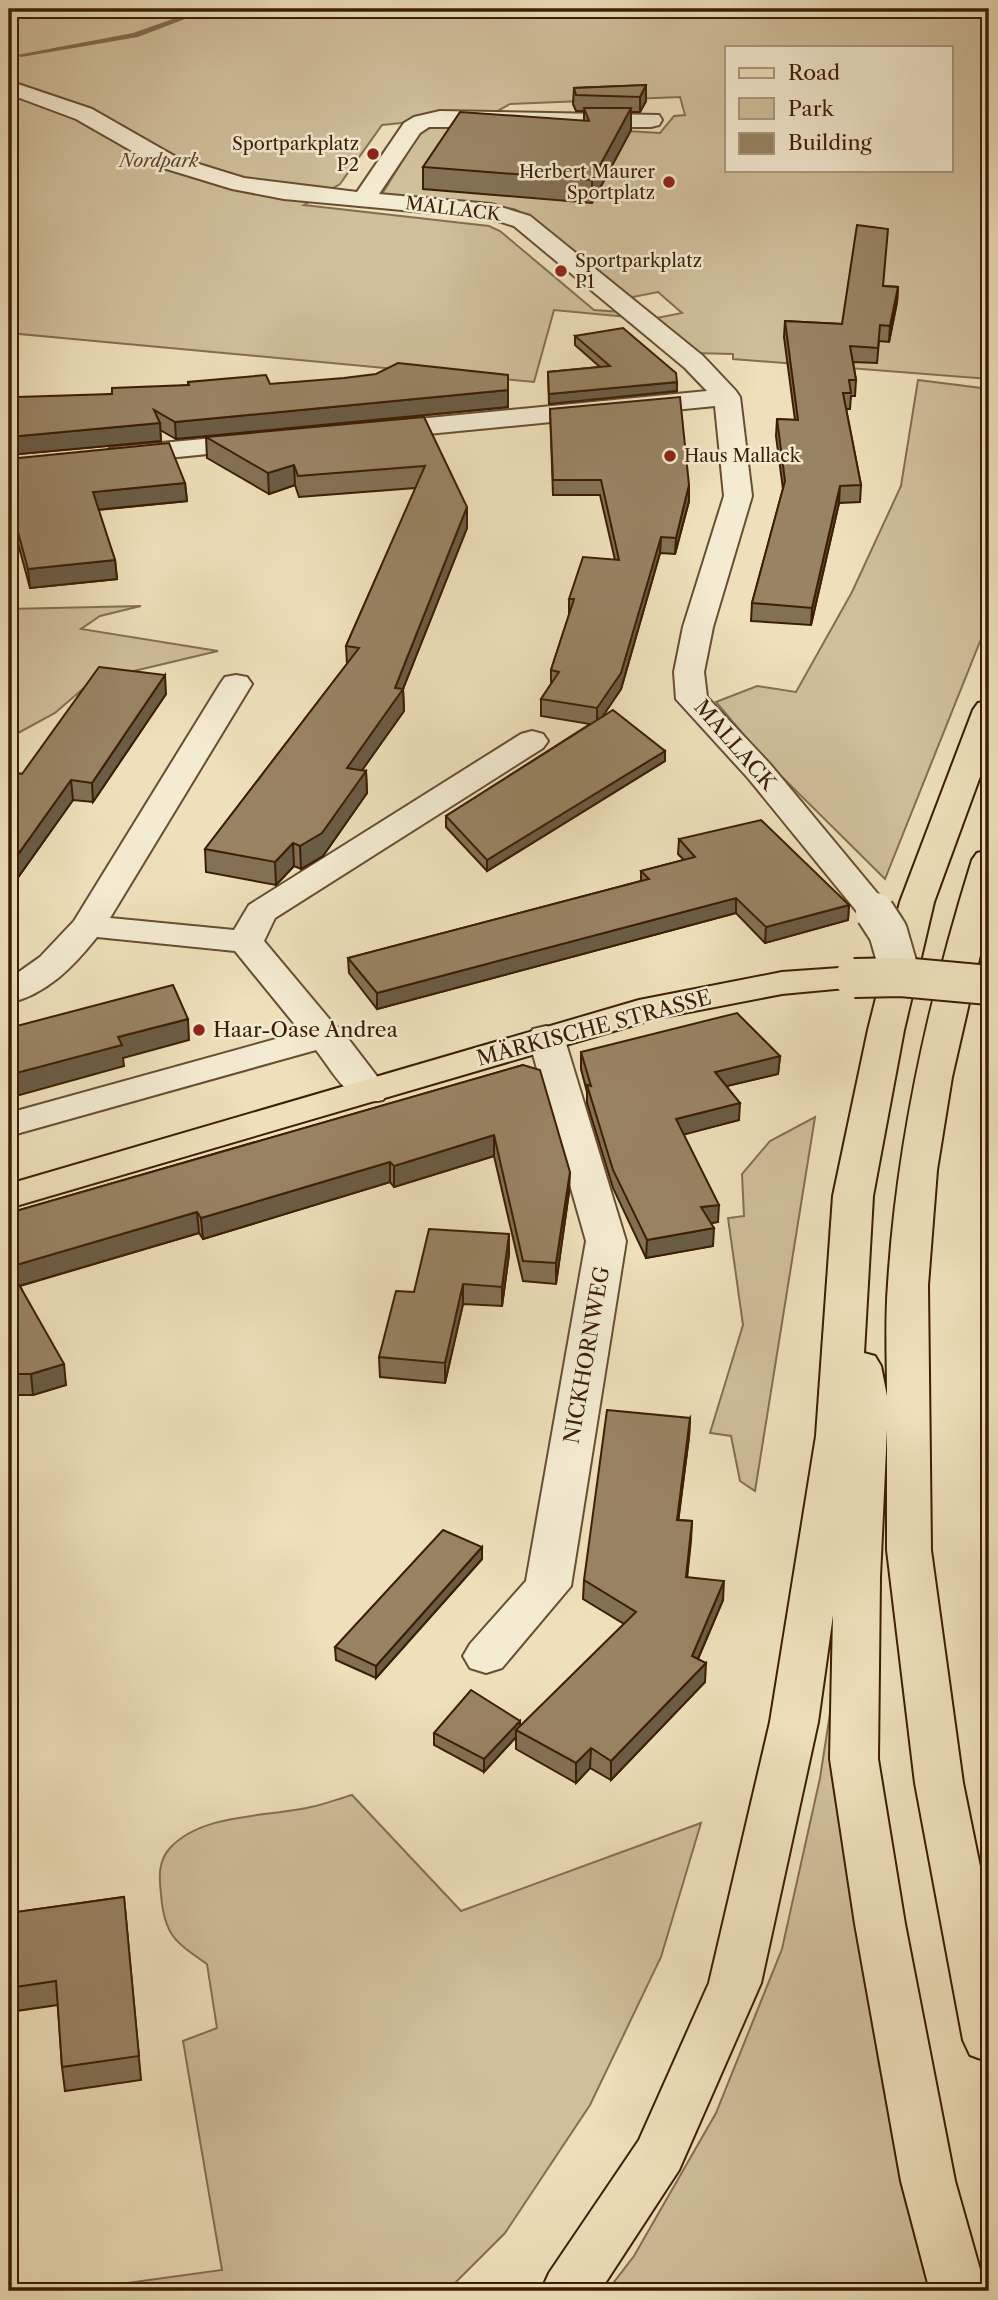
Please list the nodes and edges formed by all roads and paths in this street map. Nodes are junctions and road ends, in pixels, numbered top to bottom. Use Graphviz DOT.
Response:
graph roads {
  1 [pos="9,87"];
  2 [pos="651,120"];
  3 [pos="364,199"];
  4 [pos="727,397"];
  5 [pos="348,433"];
  6 [pos="280,440"];
  7 [pos="90,458"];
  8 [pos="236,684"];
  9 [pos="989,710"];
  10 [pos="532,741"];
  11 [pos="989,860"];
  12 [pos="88,926"];
  13 [pos="246,942"];
  14 [pos="901,977"];
  15 [pos="989,985"];
  16 [pos="9,992"];
  17 [pos="327,1036"];
  18 [pos="546,1037"];
  19 [pos="370,1091"];
  20 [pos="9,1125"];
  21 [pos="9,1196"];
  22 [pos="848,1298"];
  23 [pos="486,1656"];
  24 [pos="989,2040"];
  25 [pos="569,2291"];
  26 [pos="958,2291"];
  1 -- 3 [label="street, MALLACK"];
  2 -- 3 [label="street, MALLACK"];
  3 -- 4 [label="street, MALLACK"];
  4 -- 5 [label="street"];
  4 -- 14 [label="street, MALLACK, bridge"];
  6 -- 7 [label="street"];
  8 -- 12 [label="street"];
  9 -- 22 [label="main road"];
  10 -- 13 [label="street"];
  11 -- 24 [label="main road"];
  12 -- 13 [label="street"];
  12 -- 16 [label="street"];
  13 -- 17 [label="street"];
  14 -- 15 [label="main road, MÄRKISCHE STRASSE, bridge"];
  14 -- 18 [label="main road, MÄRKISCHE STRASSE, bridge"];
  17 -- 19 [label="street"];
  17 -- 20 [label="street"];
  18 -- 19 [label="main road, MÄRKISCHE STRASSE"];
  18 -- 23 [label="street, NICKHORNWEG"];
  19 -- 21 [label="main road, MÄRKISCHE STRASSE"];
  22 -- 25 [label="main road"];
  22 -- 26 [label="main road"];
}
